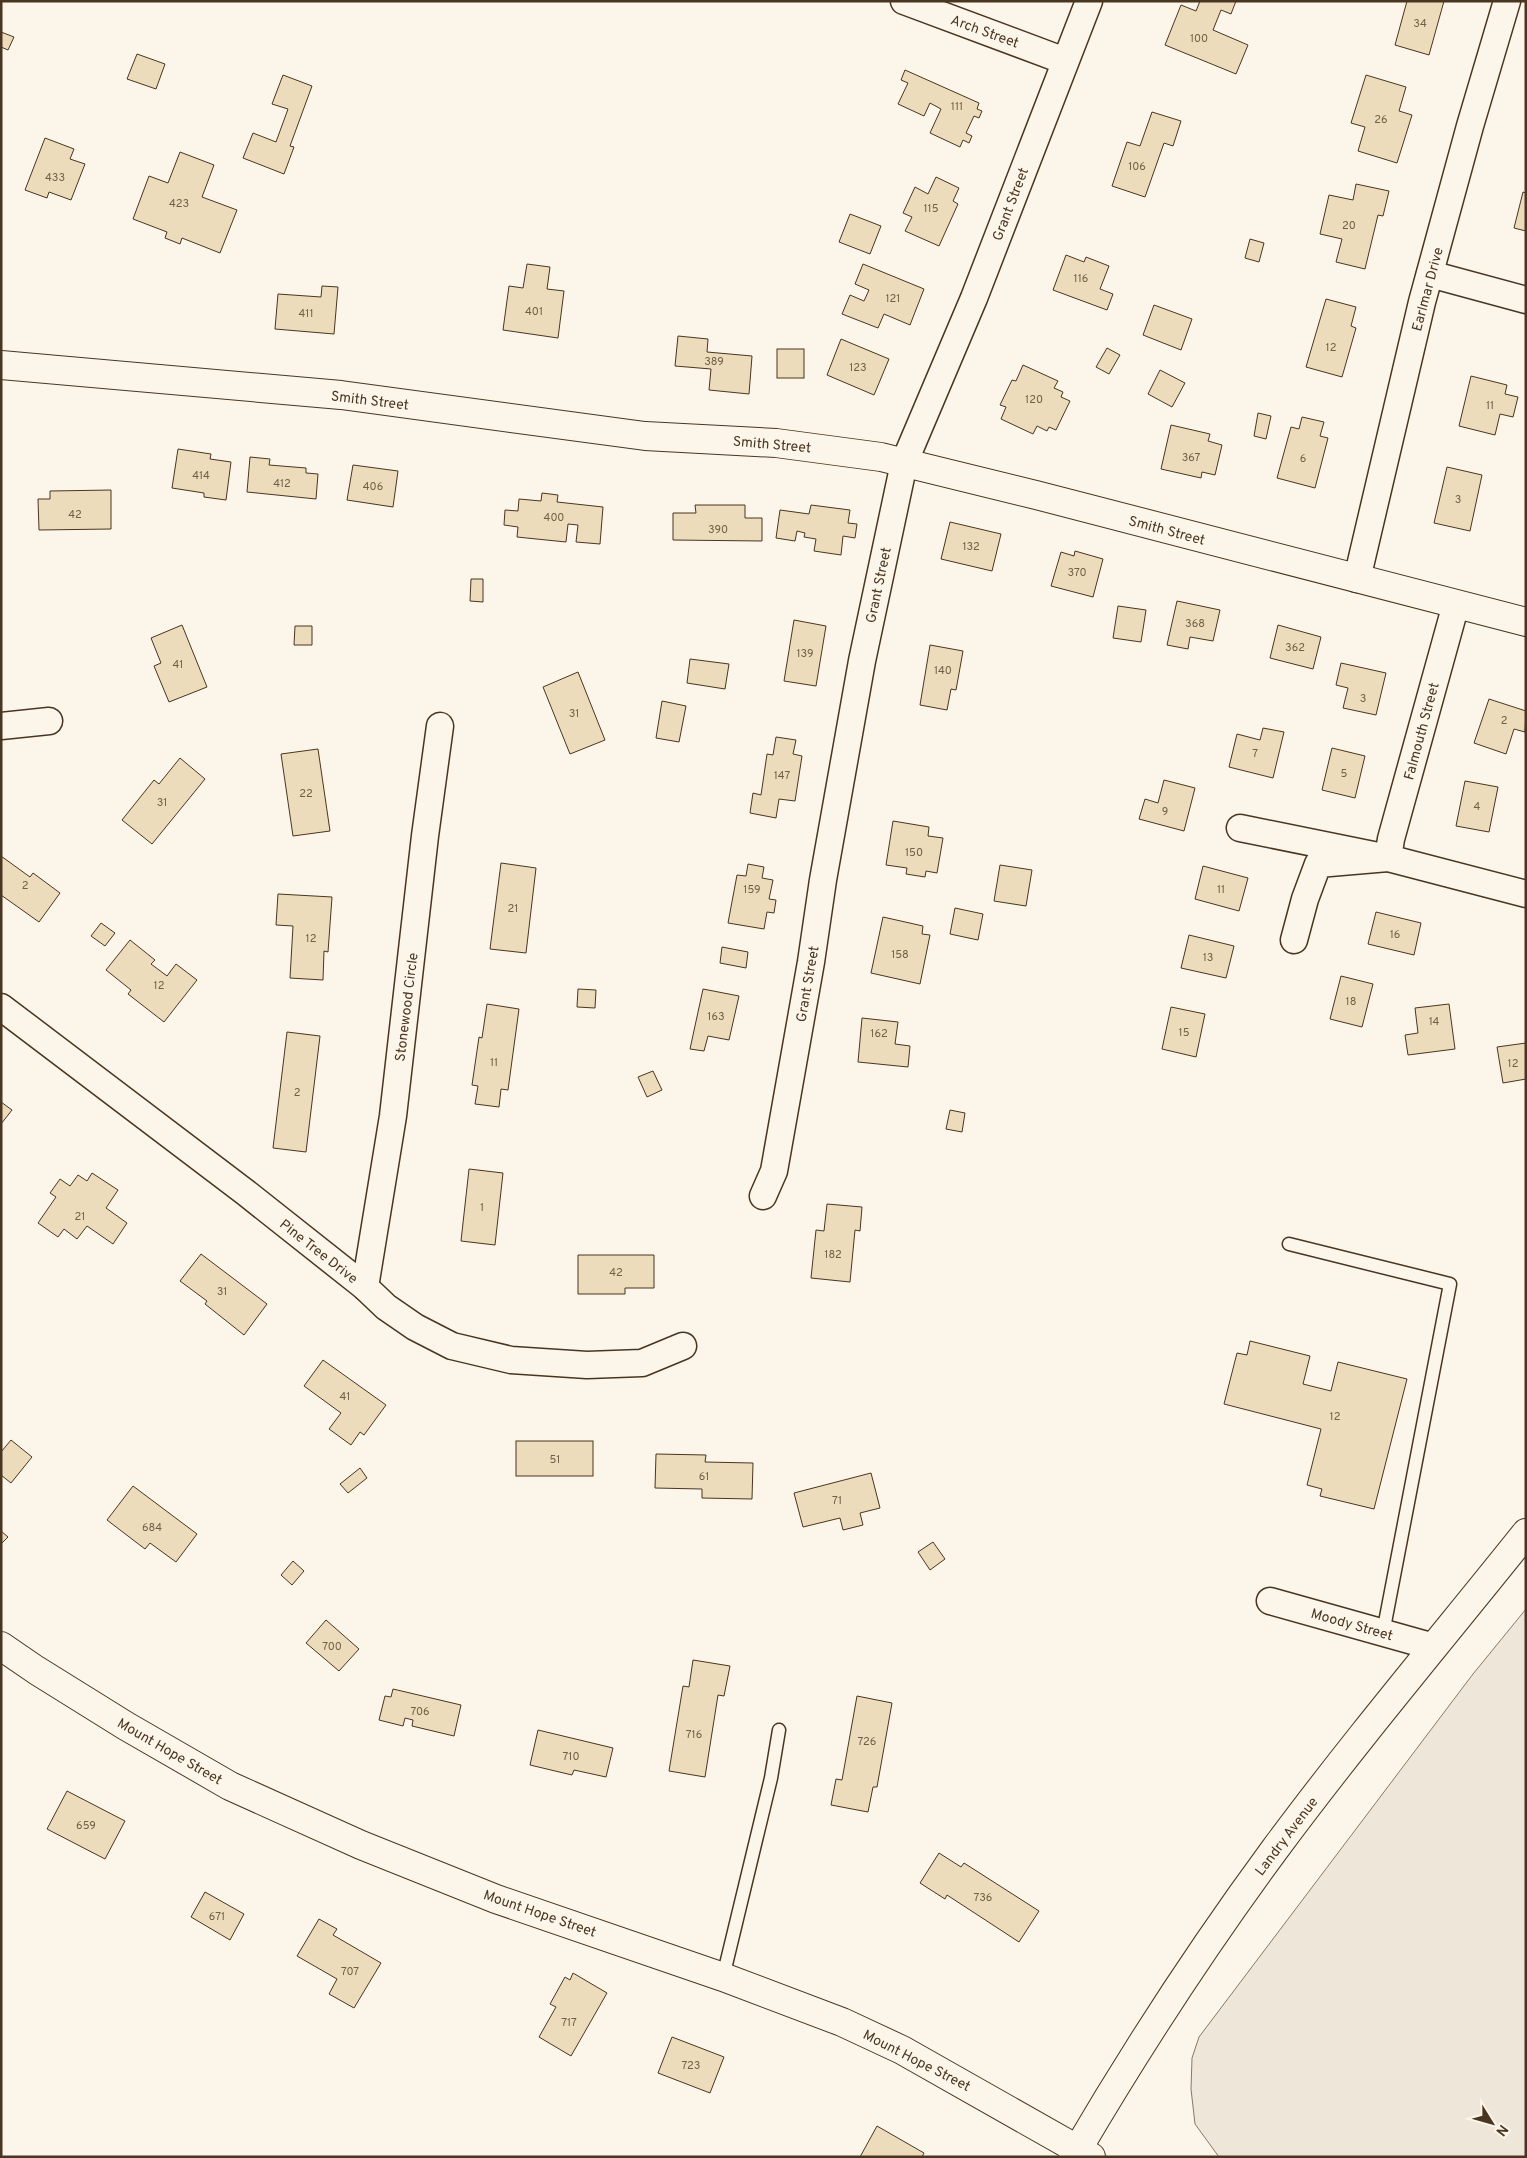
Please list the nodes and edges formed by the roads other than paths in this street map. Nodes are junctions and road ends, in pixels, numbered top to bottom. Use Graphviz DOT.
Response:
graph roads {
  1 [pos="904,1"];
  2 [pos="1089,1"];
  3 [pos="1507,1"];
  4 [pos="1065,61"];
  5 [pos="1430,274"];
  6 [pos="1526,300"];
  7 [pos="1,365"];
  8 [pos="904,463"];
  9 [pos="1357,579"];
  10 [pos="1456,604"];
  11 [pos="1526,622"];
  12 [pos="50,722"];
  13 [pos="1,726"];
  14 [pos="440,726"];
  15 [pos="1240,828"];
  16 [pos="1388,858"];
  17 [pos="1526,894"];
  18 [pos="1294,940"];
  19 [pos="1,1007"];
  20 [pos="762,1196"];
  21 [pos="1289,1244"];
  22 [pos="365,1288"];
  23 [pos="683,1346"];
  24 [pos="1526,1533"];
  25 [pos="1270,1601"];
  26 [pos="1383,1633"];
  27 [pos="1,1646"];
  28 [pos="1434,1647"];
  29 [pos="779,1730"];
  30 [pos="723,1977"];
  31 [pos="1080,2154"];
  1 -- 4 [label="street, Arch Street"];
  2 -- 4 [label="street, Grant Street"];
  3 -- 5 [label="street, Earlmar Drive"];
  4 -- 8 [label="street, Grant Street"];
  5 -- 6 [label="street"];
  5 -- 9 [label="street, Earlmar Drive"];
  7 -- 8 [label="street, Smith Street"];
  8 -- 9 [label="street, Smith Street"];
  8 -- 20 [label="street, Grant Street"];
  9 -- 10 [label="street, Smith Street"];
  10 -- 11 [label="street, Smith Street"];
  10 -- 16 [label="street, Falmouth Street"];
  12 -- 13 [label="street"];
  14 -- 22 [label="street, Stonewood Circle"];
  15 -- 16 [label="street"];
  16 -- 17 [label="street"];
  16 -- 18 [label="street"];
  19 -- 22 [label="street, Pine Tree Drive"];
  21 -- 26 [label="lane"];
  22 -- 23 [label="street, Pine Tree Drive"];
  24 -- 28 [label="street, Landry Avenue"];
  25 -- 26 [label="street, Moody Street"];
  26 -- 28 [label="street, Moody Street"];
  27 -- 30 [label="street, Mount Hope Street"];
  28 -- 31 [label="street, Landry Avenue"];
  29 -- 30 [label="lane"];
  30 -- 31 [label="street, Mount Hope Street"];
}
